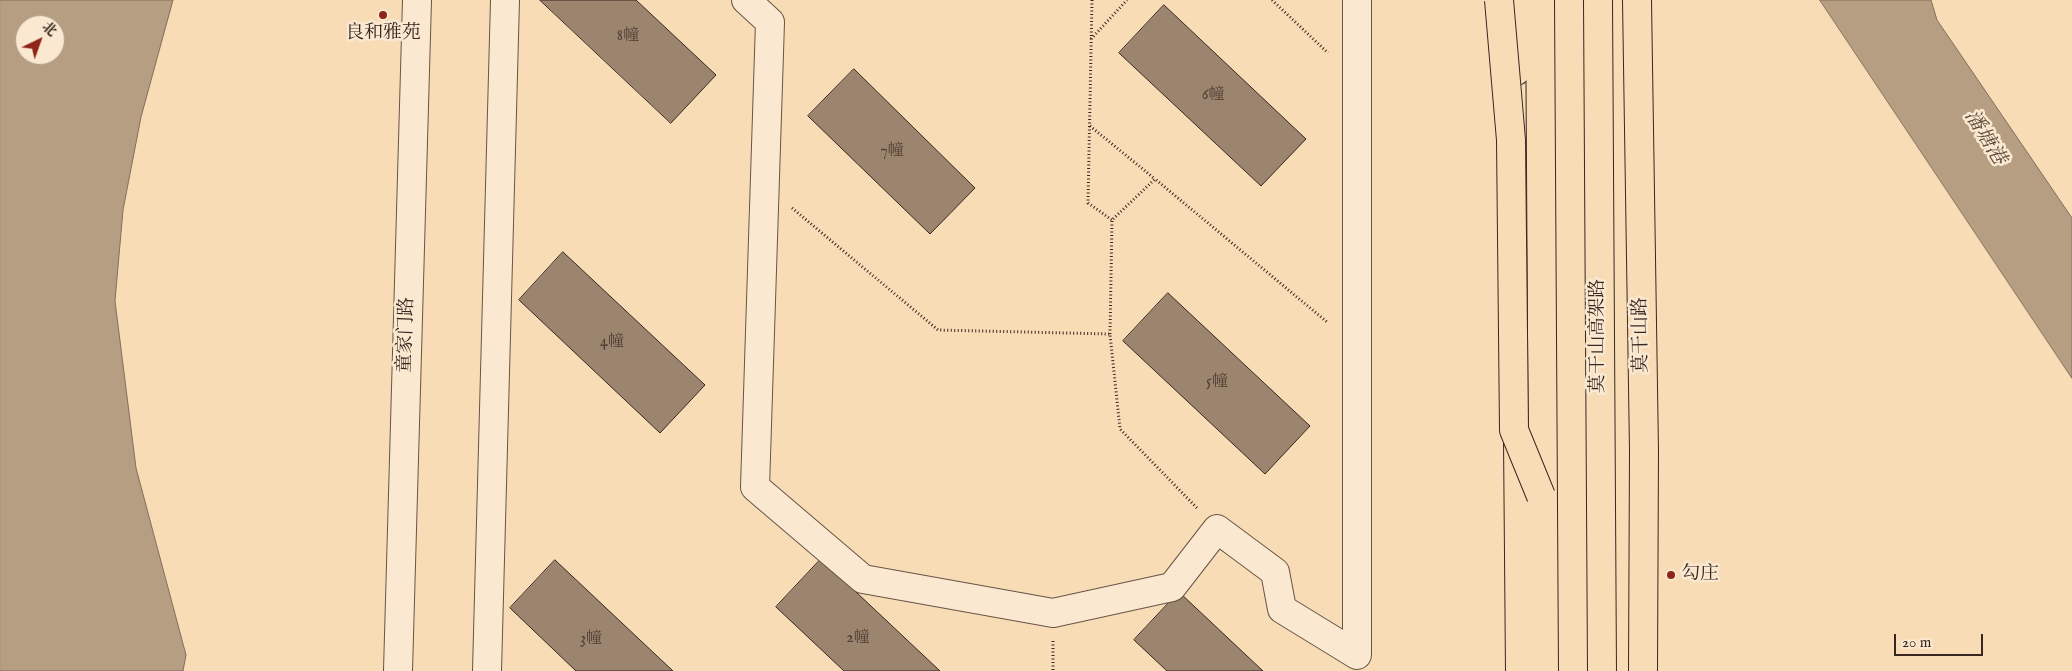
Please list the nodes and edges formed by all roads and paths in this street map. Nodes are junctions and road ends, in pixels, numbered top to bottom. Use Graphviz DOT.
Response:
graph roads {
  1 [pos="417,0"];
  2 [pos="506,0"];
  3 [pos="746,0"];
  4 [pos="1092,0"];
  5 [pos="1128,0"];
  6 [pos="1272,0"];
  7 [pos="1357,0"];
  8 [pos="1498,0"];
  9 [pos="1516,0"];
  10 [pos="1540,0"];
  11 [pos="1598,0"];
  12 [pos="1617,0"];
  13 [pos="1637,0"];
  14 [pos="1091,39"];
  15 [pos="1357,80"];
  16 [pos="1598,118"];
  17 [pos="1090,126"];
  18 [pos="1155,179"];
  19 [pos="765,185"];
  20 [pos="1112,220"];
  21 [pos="1110,334"];
  22 [pos="1357,346"];
  23 [pos="1541,496"];
  24 [pos="1217,528"];
  25 [pos="398,671"];
  26 [pos="487,671"];
  27 [pos="1520,671"];
  28 [pos="1544,671"];
  29 [pos="1602,671"];
  30 [pos="1643,671"];
  1 -- 25 [label="street, 童家门路"];
  2 -- 26 [label="street"];
  3 -- 19 [label="street"];
  4 -- 14 [label="path"];
  5 -- 14 [label="path"];
  6 -- 15 [label="path"];
  7 -- 15 [label="street"];
  8 -- 23 [label="main road, bridge"];
  9 -- 27 [label="main road"];
  10 -- 23 [label="main road"];
  11 -- 16 [label="main road, 莫干山高架路"];
  12 -- 16 [label="main road"];
  13 -- 30 [label="main road, 莫干山路"];
  14 -- 17 [label="path"];
  15 -- 22 [label="street"];
  16 -- 29 [label="main road, 莫干山高架路"];
  17 -- 18 [label="path"];
  17 -- 20 [label="path"];
  18 -- 20 [label="path"];
  18 -- 22 [label="path"];
  19 -- 21 [label="path"];
  19 -- 24 [label="street"];
  20 -- 21 [label="path"];
  21 -- 24 [label="path"];
  22 -- 24 [label="street"];
  23 -- 28 [label="main road"];
}
